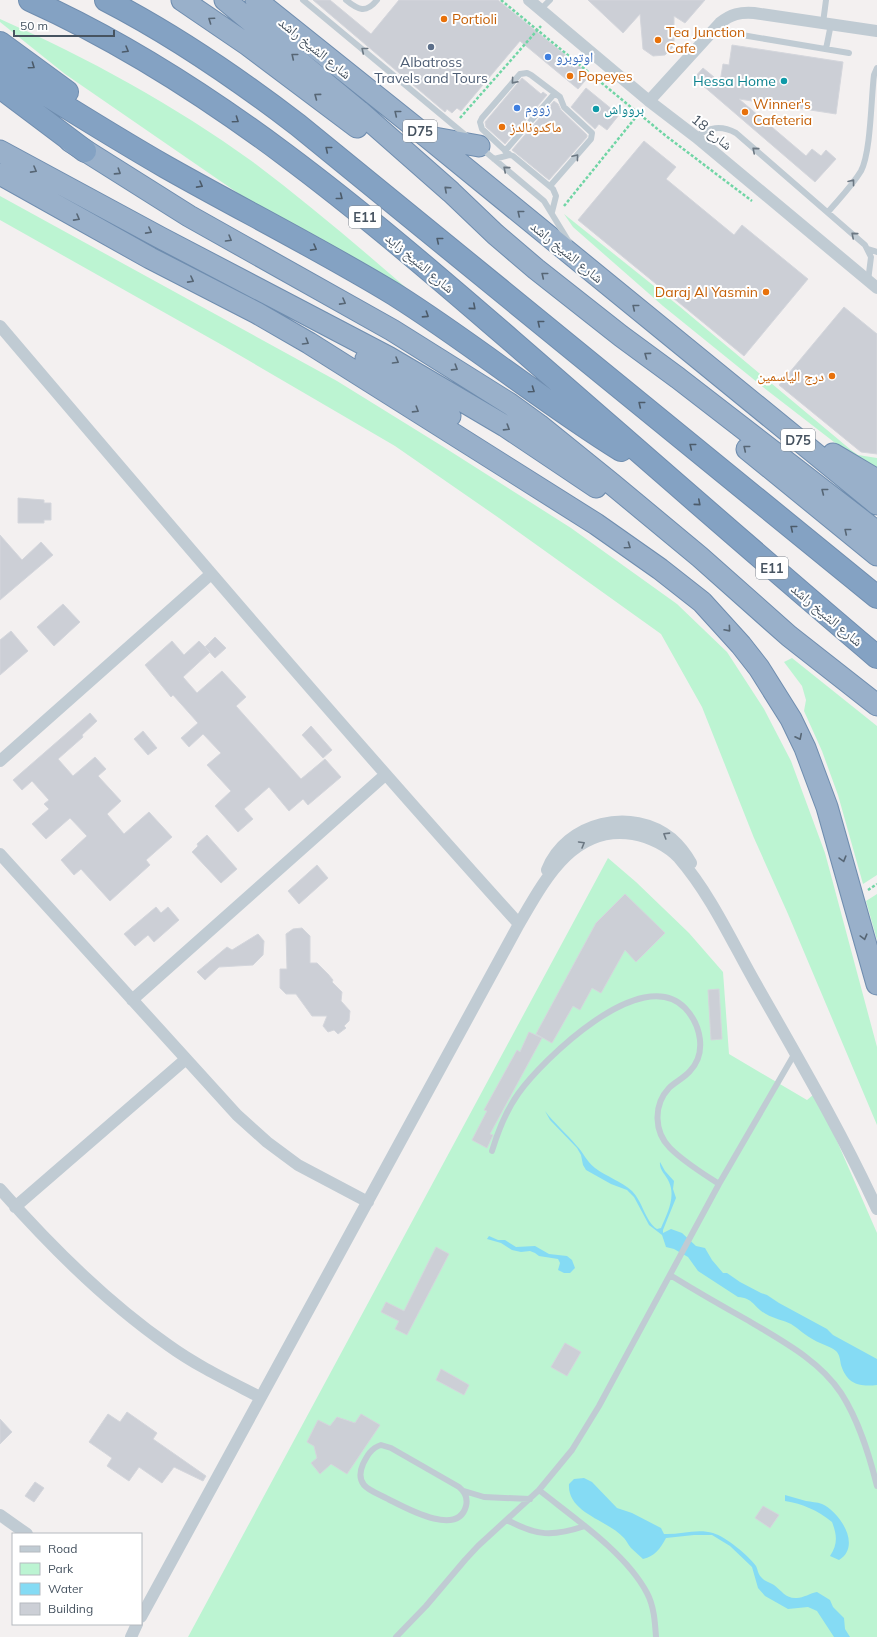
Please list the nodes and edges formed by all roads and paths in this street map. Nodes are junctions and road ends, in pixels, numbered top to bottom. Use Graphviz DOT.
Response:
graph roads {
  1 [pos="30,0"];
  2 [pos="106,0"];
  3 [pos="182,0"];
  4 [pos="225,0"];
  5 [pos="256,0"];
  6 [pos="303,0"];
  7 [pos="346,0"];
  8 [pos="377,0"];
  9 [pos="501,0"];
  10 [pos="529,0"];
  11 [pos="550,0"];
  12 [pos="826,0"];
  13 [pos="544,13"];
  14 [pos="827,23"];
  15 [pos="538,31"];
  16 [pos="877,31"];
  17 [pos="742,35"];
  18 [pos="0,43"];
  19 [pos="826,49"];
  20 [pos="849,53"];
  21 [pos="0,66"];
  22 [pos="877,68"];
  23 [pos="0,87"];
  24 [pos="554,93"];
  25 [pos="0,97"];
  26 [pos="649,101"];
  27 [pos="639,113"];
  28 [pos="454,124"];
  29 [pos="426,136"];
  30 [pos="696,137"];
  31 [pos="490,149"];
  32 [pos="0,151"];
  33 [pos="85,151"];
  34 [pos="508,153"];
  35 [pos="419,164"];
  36 [pos="166,167"];
  37 [pos="0,174"];
  38 [pos="0,180"];
  39 [pos="550,186"];
  40 [pos="43,199"];
  41 [pos="753,202"];
  42 [pos="828,212"];
  43 [pos="553,215"];
  44 [pos="868,249"];
  45 [pos="877,252"];
  46 [pos="582,264"];
  47 [pos="873,284"];
  48 [pos="274,298"];
  49 [pos="0,326"];
  50 [pos="719,376"];
  51 [pos="678,378"];
  52 [pos="668,478"];
  53 [pos="877,480"];
  54 [pos="877,504"];
  55 [pos="596,524"];
  56 [pos="877,532"];
  57 [pos="877,556"];
  58 [pos="211,574"];
  59 [pos="877,597"];
  60 [pos="760,611"];
  61 [pos="877,657"];
  62 [pos="877,705"];
  63 [pos="0,761"];
  64 [pos="385,775"];
  65 [pos="0,854"];
  66 [pos="519,924"];
  67 [pos="877,984"];
  68 [pos="132,1000"];
  69 [pos="795,1053"];
  70 [pos="186,1059"];
  71 [pos="492,1151"];
  72 [pos="719,1184"];
  73 [pos="0,1189"];
  74 [pos="368,1202"];
  75 [pos="15,1207"];
  76 [pos="877,1209"];
  77 [pos="670,1276"];
  78 [pos="260,1397"];
  79 [pos="877,1486"];
  80 [pos="539,1490"];
  81 [pos="464,1491"];
  82 [pos="530,1499"];
  83 [pos="0,1515"];
  84 [pos="507,1520"];
  85 [pos="585,1526"];
  86 [pos="26,1533"];
  87 [pos="145,1601"];
  88 [pos="142,1613"];
  89 [pos="137,1625"];
  90 [pos="131,1637"];
  91 [pos="396,1637"];
  92 [pos="656,1637"];
  1 -- 52 [label="highway, شارع الشيخ زايد / E11, one-way"];
  59 -- 2 [label="highway, شارع الشيخ زايد / E11, one-way"];
  35 -- 3 [label="highway, one-way"];
  35 -- 4 [label="highway, one-way"];
  29 -- 5 [label="highway, شارع الشيخ راشد / D75, one-way"];
  28 -- 6 [label="lane, one-way"];
  7 -- 8 [label="lane"];
  9 -- 15 [label="path"];
  10 -- 13 [label="street, شارع 18"];
  11 -- 13 [label="lane"];
  12 -- 14 [label="lane"];
  13 -- 15 [label="path"];
  13 -- 26 [label="street, شارع 18"];
  14 -- 16 [label="street"];
  14 -- 19 [label="lane"];
  14 -- 26 [label="street"];
  15 -- 27 [label="path"];
  15 -- 28 [label="path"];
  17 -- 19 [label="lane"];
  18 -- 36 [label="highway, one-way"];
  19 -- 20 [label="lane"];
  21 -- 36 [label="highway"];
  42 -- 22 [label="lane, one-way"];
  23 -- 33 [label="highway"];
  24 -- 31 [label="lane, one-way"];
  24 -- 34 [label="lane"];
  39 -- 24 [label="lane, one-way"];
  25 -- 33 [label="highway"];
  26 -- 27 [label="path"];
  26 -- 30 [label="street, شارع 18"];
  27 -- 41 [label="path"];
  27 -- 43 [label="path"];
  28 -- 31 [label="lane"];
  29 -- 31 [label="highway"];
  46 -- 29 [label="highway, شارع الشيخ راشد / D75, one-way"];
  42 -- 30 [label="lane, one-way"];
  30 -- 47 [label="street, شارع 18"];
  31 -- 34 [label="lane"];
  31 -- 34 [label="lane"];
  43 -- 31 [label="lane, one-way"];
  32 -- 48 [label="highway, one-way"];
  33 -- 60 [label="highway, one-way"];
  34 -- 39 [label="lane"];
  51 -- 35 [label="highway, one-way"];
  36 -- 52 [label="highway, one-way"];
  37 -- 40 [label="highway"];
  38 -- 40 [label="highway"];
  39 -- 43 [label="lane"];
  40 -- 55 [label="highway, one-way"];
  44 -- 42 [label="lane, one-way"];
  43 -- 46 [label="lane"];
  44 -- 45 [label="lane"];
  44 -- 47 [label="lane"];
  50 -- 46 [label="highway, شارع الشيخ راشد / D75, one-way"];
  48 -- 55 [label="highway"];
  48 -- 60 [label="highway, one-way"];
  49 -- 58 [label="street"];
  50 -- 53 [label="highway"];
  50 -- 54 [label="highway, شارع الشيخ راشد / D75"];
  56 -- 51 [label="highway, one-way"];
  57 -- 51 [label="highway, one-way"];
  52 -- 61 [label="highway, شارع الشيخ راشد / E11, one-way"];
  55 -- 67 [label="highway, one-way"];
  58 -- 63 [label="street"];
  58 -- 64 [label="street"];
  60 -- 62 [label="highway"];
  64 -- 66 [label="street"];
  64 -- 68 [label="street"];
  65 -- 68 [label="street"];
  66 -- 69 [label="street"];
  66 -- 74 [label="street"];
  68 -- 70 [label="street"];
  69 -- 72 [label="lane"];
  69 -- 76 [label="street"];
  70 -- 74 [label="street"];
  70 -- 75 [label="street"];
  71 -- 72 [label="lane"];
  72 -- 77 [label="lane"];
  73 -- 75 [label="street"];
  74 -- 78 [label="street"];
  75 -- 78 [label="street"];
  77 -- 79 [label="lane"];
  77 -- 80 [label="lane"];
  78 -- 87 [label="street"];
  80 -- 82 [label="lane"];
  80 -- 85 [label="lane"];
  81 -- 81 [label="lane"];
  81 -- 82 [label="lane"];
  82 -- 84 [label="lane"];
  83 -- 86 [label="street"];
  84 -- 85 [label="lane"];
  84 -- 91 [label="lane"];
  85 -- 92 [label="lane"];
  87 -- 88 [label="street"];
  89 -- 90 [label="street"];
}
